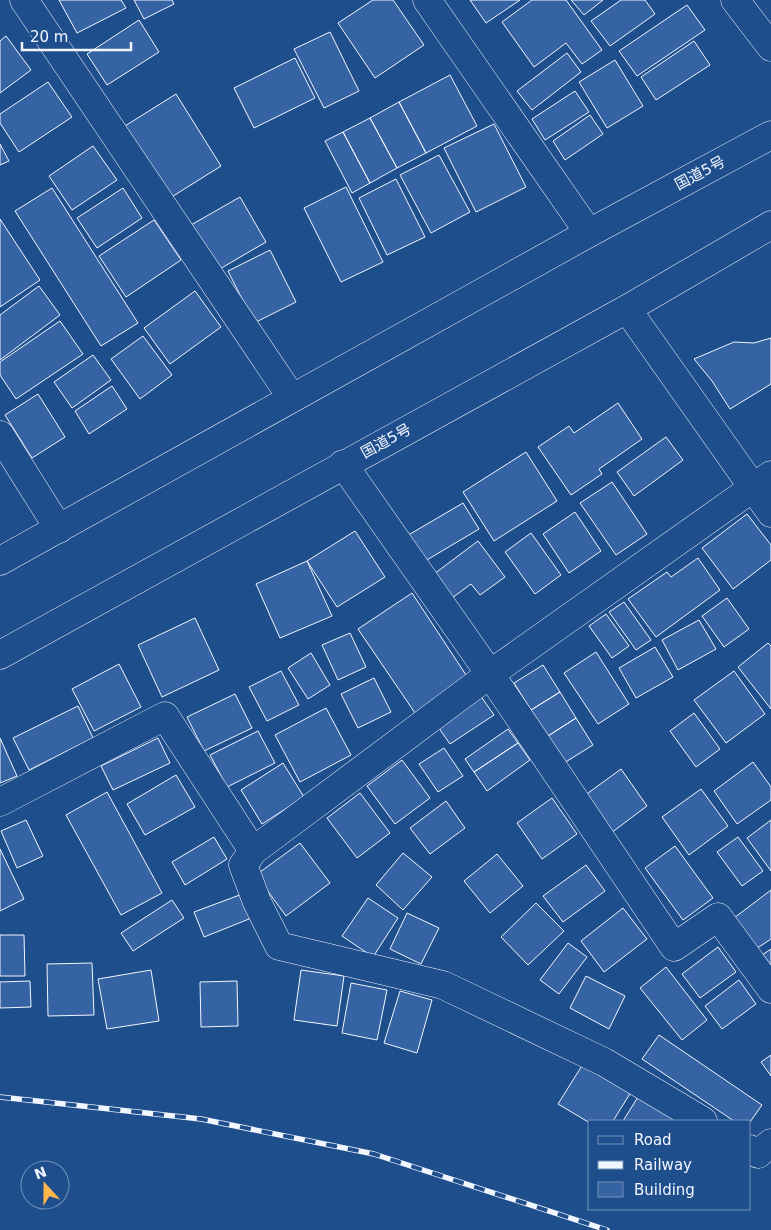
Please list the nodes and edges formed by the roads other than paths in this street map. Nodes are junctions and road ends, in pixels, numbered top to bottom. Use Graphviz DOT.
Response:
graph roads {
  1 [pos="24,0"];
  2 [pos="428,0"];
  3 [pos="735,0"];
  4 [pos="771,47"];
  5 [pos="771,135"];
  6 [pos="771,225"];
  7 [pos="589,233"];
  8 [pos="627,309"];
  9 [pos="292,398"];
  10 [pos="0,435"];
  11 [pos="343,464"];
  12 [pos="762,481"];
  13 [pos="771,513"];
  14 [pos="59,529"];
  15 [pos="0,561"];
  16 [pos="0,655"];
  17 [pos="490,674"];
  18 [pos="0,802"];
  19 [pos="253,851"];
  20 [pos="771,989"];
  21 [pos="701,1120"];
  22 [pos="771,1143"];
  23 [pos="751,1150"];
  1 -- 9 [label="main road"];
  2 -- 7 [label="main road"];
  3 -- 4 [label="main road"];
  5 -- 7 [label="main road, 国道5号"];
  6 -- 8 [label="main road, 国道5号"];
  7 -- 9 [label="main road, 国道5号"];
  8 -- 11 [label="main road, 国道5号"];
  8 -- 12 [label="main road"];
  9 -- 14 [label="main road, 国道5号"];
  10 -- 14 [label="main road"];
  11 -- 16 [label="main road, 国道5号"];
  11 -- 17 [label="main road"];
  12 -- 13 [label="main road"];
  12 -- 17 [label="main road"];
  14 -- 15 [label="main road, 国道5号"];
  17 -- 19 [label="main road"];
  17 -- 20 [label="main road"];
  18 -- 19 [label="main road"];
  19 -- 21 [label="main road"];
  22 -- 23 [label="main road"];
}
